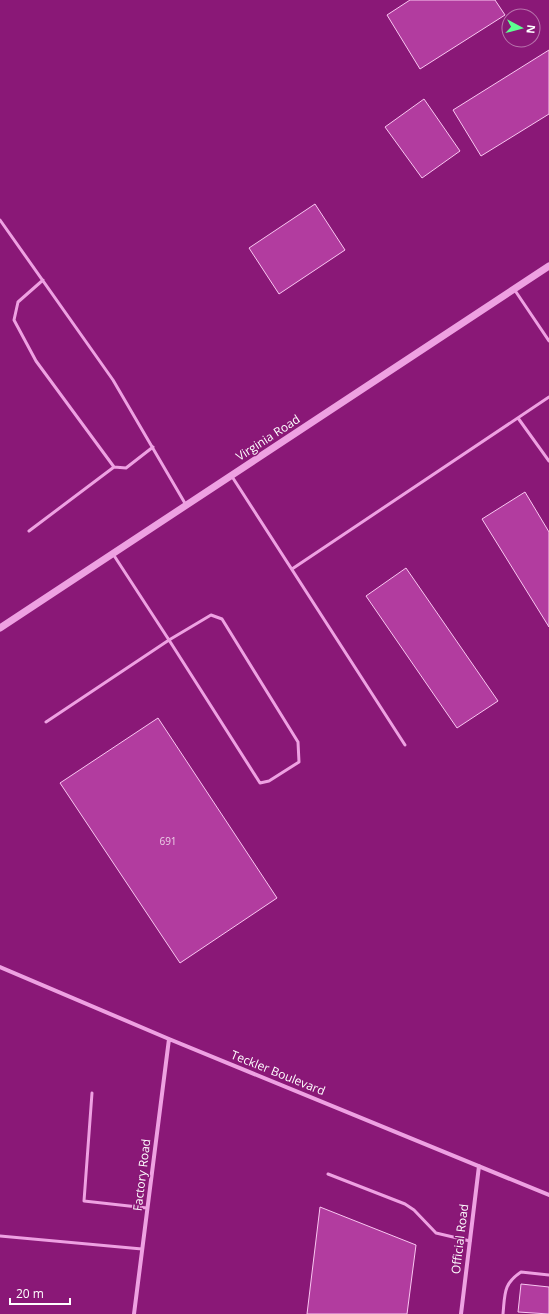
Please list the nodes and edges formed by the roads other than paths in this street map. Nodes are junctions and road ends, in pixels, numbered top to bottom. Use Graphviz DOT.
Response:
graph roads {
  1 [pos="0,220"];
  2 [pos="549,266"];
  3 [pos="43,280"];
  4 [pos="514,289"];
  5 [pos="549,341"];
  6 [pos="549,397"];
  7 [pos="518,418"];
  8 [pos="153,447"];
  9 [pos="549,461"];
  10 [pos="114,467"];
  11 [pos="231,475"];
  12 [pos="186,505"];
  13 [pos="29,531"];
  14 [pos="113,554"];
  15 [pos="292,569"];
  16 [pos="0,628"];
  17 [pos="169,640"];
  18 [pos="46,722"];
  19 [pos="405,745"];
  20 [pos="0,967"];
  21 [pos="169,1039"];
  22 [pos="92,1093"];
  23 [pos="479,1166"];
  24 [pos="328,1174"];
  25 [pos="549,1195"];
  26 [pos="148,1208"];
  27 [pos="0,1236"];
  28 [pos="470,1241"];
  29 [pos="142,1249"];
  30 [pos="549,1275"];
  31 [pos="134,1314"];
  32 [pos="461,1314"];
  33 [pos="503,1314"];
  1 -- 3 [label="lane"];
  2 -- 4 [label="street, Virginia Road"];
  3 -- 8 [label="lane"];
  3 -- 10 [label="lane"];
  4 -- 5 [label="lane"];
  4 -- 11 [label="street, Virginia Road"];
  6 -- 7 [label="lane"];
  7 -- 9 [label="lane"];
  7 -- 15 [label="lane"];
  8 -- 10 [label="lane"];
  8 -- 12 [label="lane"];
  10 -- 13 [label="lane"];
  11 -- 12 [label="street, Virginia Road"];
  11 -- 15 [label="lane"];
  12 -- 14 [label="street, Virginia Road"];
  14 -- 16 [label="street, Virginia Road"];
  14 -- 17 [label="lane"];
  15 -- 19 [label="lane"];
  17 -- 17 [label="lane"];
  17 -- 18 [label="lane"];
  20 -- 21 [label="street, Teckler Boulevard"];
  21 -- 23 [label="street, Teckler Boulevard"];
  21 -- 26 [label="street, Factory Road"];
  22 -- 26 [label="lane"];
  23 -- 25 [label="street, Teckler Boulevard"];
  23 -- 28 [label="street, Official Road"];
  24 -- 28 [label="lane"];
  26 -- 29 [label="street, Factory Road"];
  27 -- 29 [label="lane"];
  28 -- 32 [label="street, Official Road"];
  29 -- 31 [label="street, Factory Road"];
  30 -- 33 [label="lane"];
}
